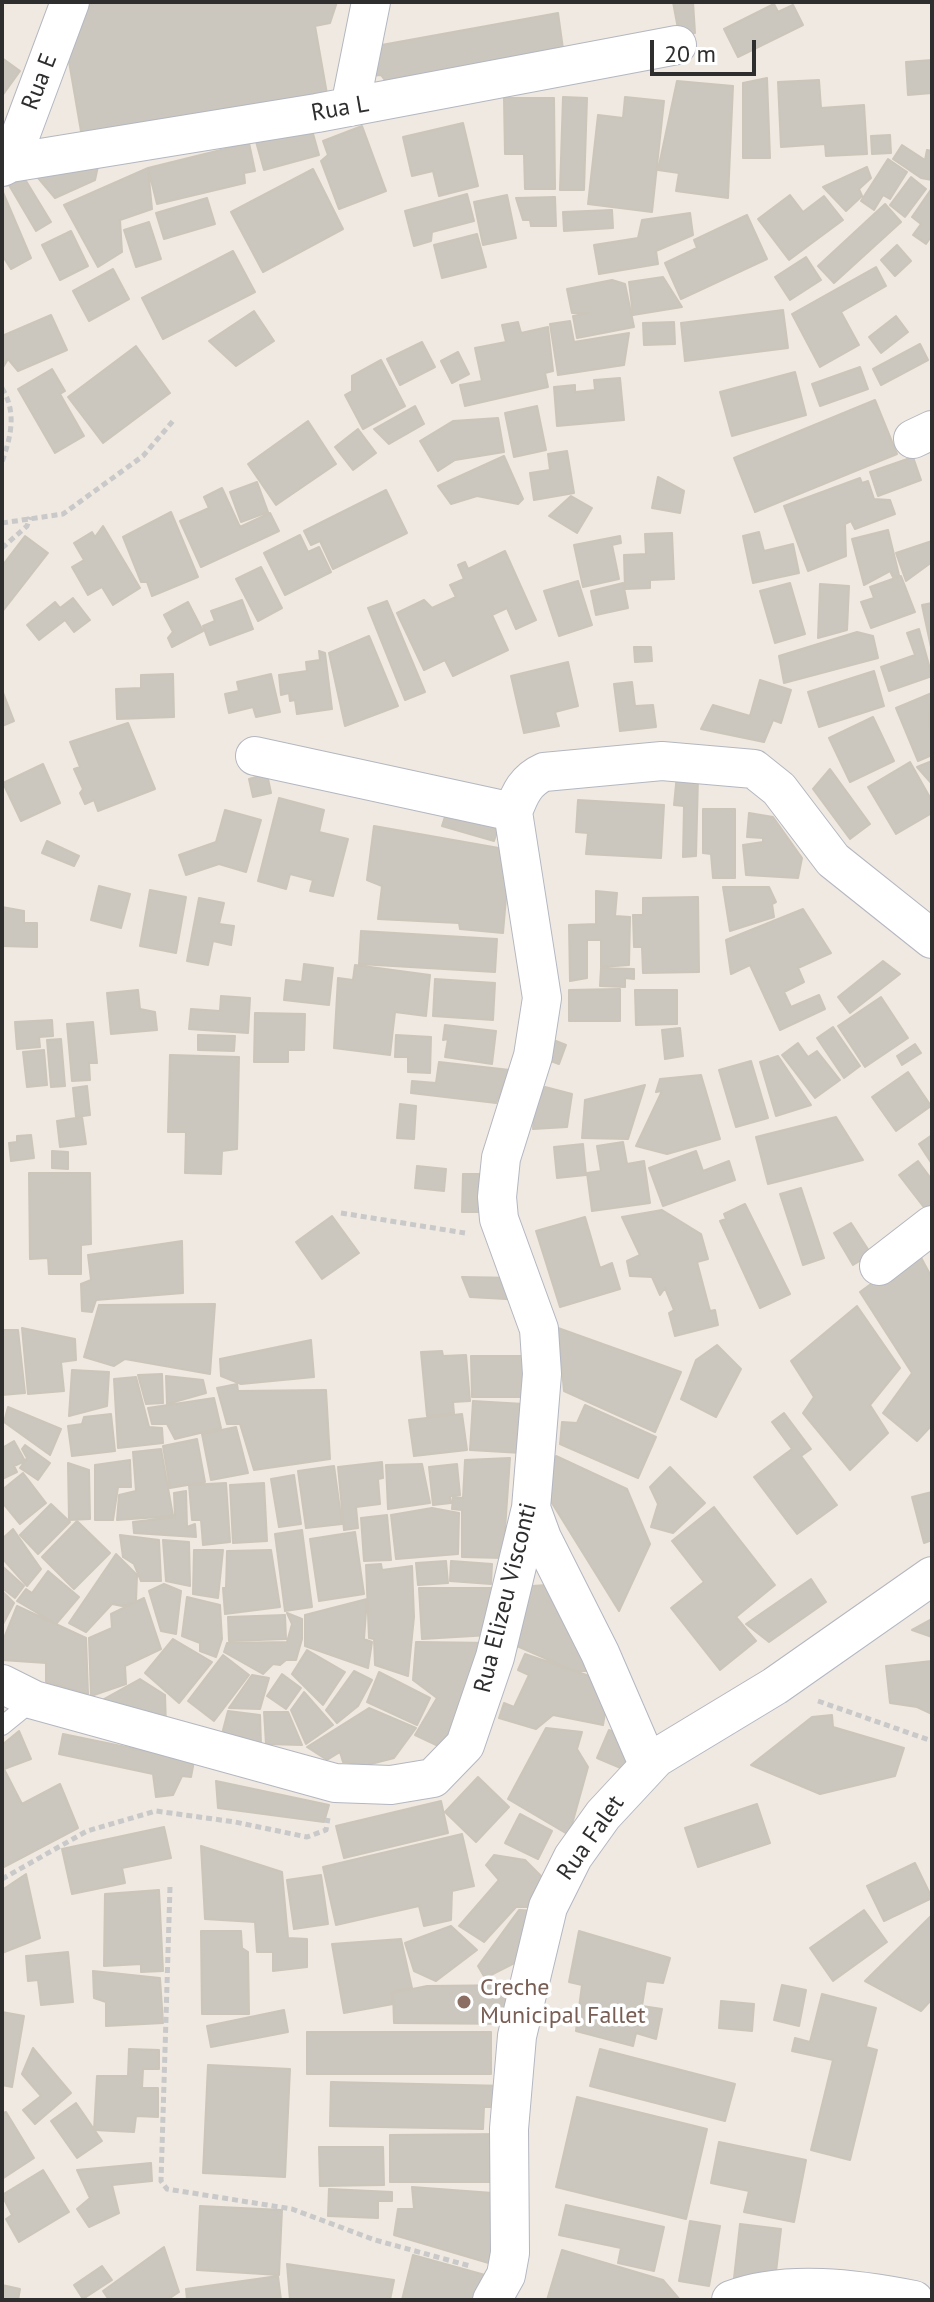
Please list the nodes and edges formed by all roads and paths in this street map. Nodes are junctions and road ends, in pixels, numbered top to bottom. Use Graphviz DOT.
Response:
graph roads {
  1 [pos="70,2"];
  2 [pos="371,2"];
  3 [pos="677,45"];
  4 [pos="350,107"];
  5 [pos="6,165"];
  6 [pos="2,388"];
  7 [pos="173,421"];
  8 [pos="2,462"];
  9 [pos="31,516"];
  10 [pos="2,523"];
  11 [pos="2,548"];
  12 [pos="255,756"];
  13 [pos="513,812"];
  14 [pos="932,939"];
  15 [pos="341,1213"];
  16 [pos="932,1225"];
  17 [pos="506,1240"];
  18 [pos="879,1266"];
  19 [pos="531,1508"];
  20 [pos="932,1576"];
  21 [pos="775,1686"];
  22 [pos="18,1692"];
  23 [pos="2,1726"];
  24 [pos="932,1741"];
  25 [pos="648,1764"];
  26 [pos="335,1783"];
  27 [pos="2,1879"];
  28 [pos="170,1887"];
  29 [pos="499,2288"];
  30 [pos="731,2300"];
  31 [pos="914,2300"];
  1 -- 5 [label="street, Rua E"];
  2 -- 4 [label="street"];
  3 -- 4 [label="street, Rua L"];
  4 -- 5 [label="street, Rua L"];
  6 -- 8 [label="path"];
  7 -- 9 [label="path"];
  9 -- 10 [label="path"];
  9 -- 11 [label="path"];
  12 -- 13 [label="street"];
  13 -- 14 [label="street"];
  13 -- 17 [label="street, Rua Elizeu Visconti"];
  15 -- 17 [label="path"];
  16 -- 18 [label="street"];
  17 -- 19 [label="street, Rua Elizeu Visconti"];
  19 -- 25 [label="street"];
  19 -- 26 [label="street, Rua Elizeu Visconti"];
  20 -- 21 [label="street, Rua Falet"];
  21 -- 24 [label="path"];
  21 -- 25 [label="street, Rua Falet"];
  22 -- 23 [label="lane"];
  22 -- 26 [label="street, Rua Elizeu Visconti"];
  25 -- 29 [label="street, Rua Falet"];
  26 -- 27 [label="path"];
  28 -- 29 [label="path"];
  30 -- 31 [label="street"];
}
